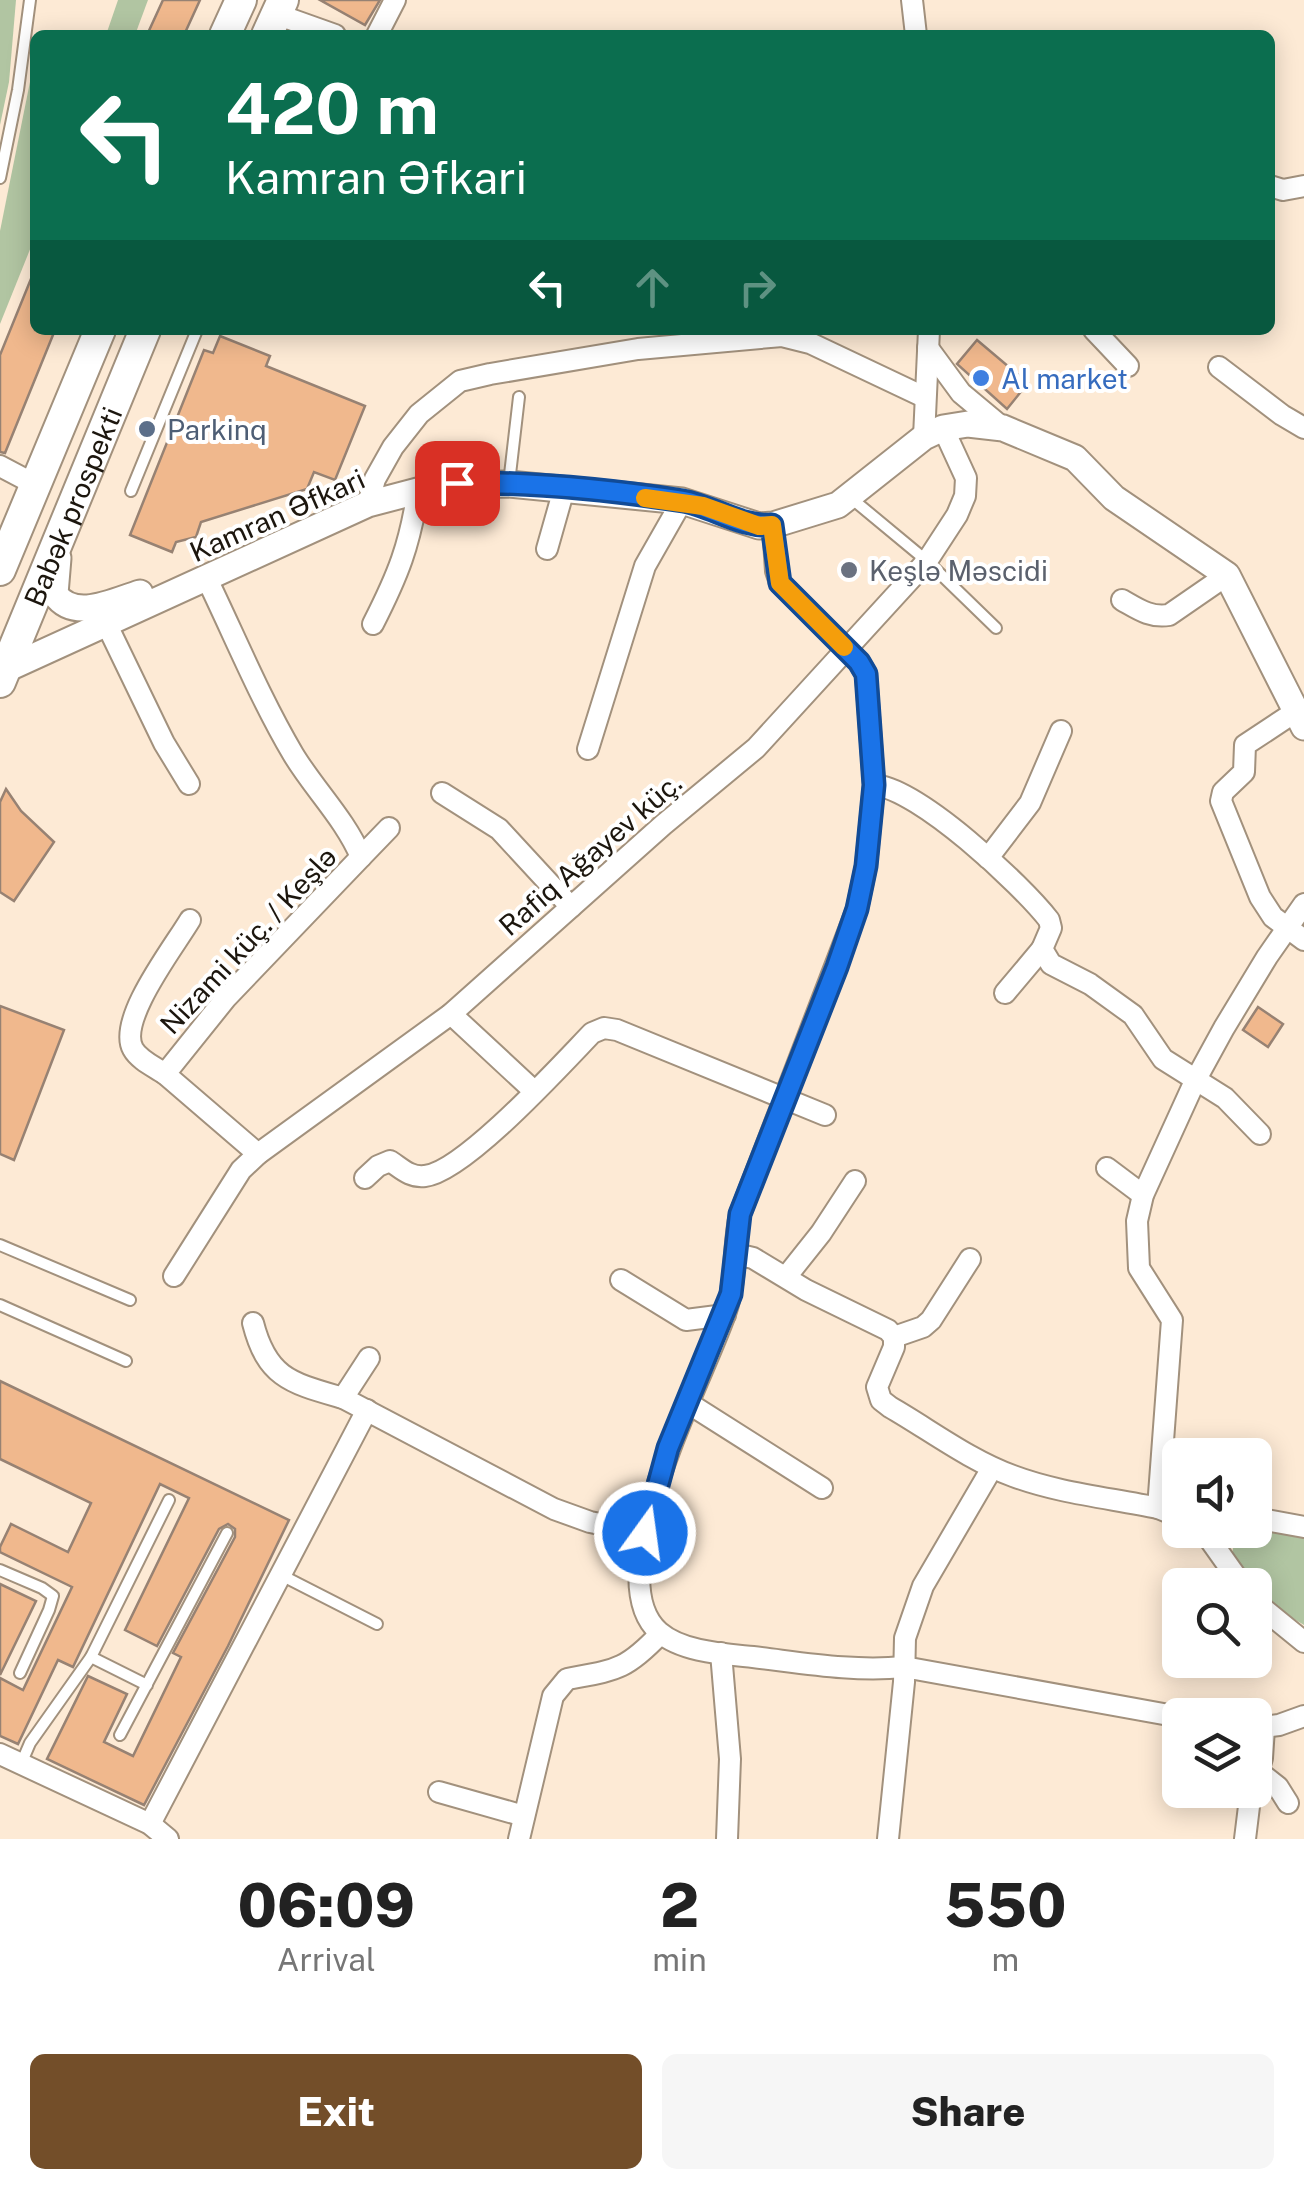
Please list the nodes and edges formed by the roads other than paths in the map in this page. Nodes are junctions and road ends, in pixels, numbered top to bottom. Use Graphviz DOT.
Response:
graph roads {
  1 [pos="32,0"];
  2 [pos="240,0"];
  3 [pos="395,0"];
  4 [pos="912,0"];
  5 [pos="275,16"];
  6 [pos="227,30"];
  7 [pos="320,30"];
  8 [pos="379,30"];
  9 [pos="915,30"];
  10 [pos="0,178"];
  11 [pos="1304,186"];
  12 [pos="1275,189"];
  13 [pos="98,335"];
  14 [pos="144,335"];
  15 [pos="195,335"];
  16 [pos="735,335"];
  17 [pos="1099,335"];
  18 [pos="928,339"];
  19 [pos="1128,366"];
  20 [pos="1220,367"];
  21 [pos="519,397"];
  22 [pos="924,397"];
  23 [pos="1003,428"];
  24 [pos="1304,428"];
  25 [pos="933,432"];
  26 [pos="0,466"];
  27 [pos="509,484"];
  28 [pos="36,485"];
  29 [pos="564,489"];
  30 [pos="418,490"];
  31 [pos="131,491"];
  32 [pos="851,498"];
  33 [pos="682,501"];
  34 [pos="368,504"];
  35 [pos="66,523"];
  36 [pos="772,525"];
  37 [pos="548,549"];
  38 [pos="927,561"];
  39 [pos="0,570"];
  40 [pos="1227,575"];
  41 [pos="207,579"];
  42 [pos="180,592"];
  43 [pos="1122,600"];
  44 [pos="106,623"];
  45 [pos="373,624"];
  46 [pos="996,628"];
  47 [pos="847,650"];
  48 [pos="2,675"];
  49 [pos="1300,720"];
  50 [pos="1061,730"];
  51 [pos="588,749"];
  52 [pos="188,784"];
  53 [pos="874,785"];
  54 [pos="442,793"];
  55 [pos="389,828"];
  56 [pos="362,857"];
  57 [pos="988,858"];
  58 [pos="1304,904"];
  59 [pos="570,907"];
  60 [pos="190,920"];
  61 [pos="1285,928"];
  62 [pos="1304,940"];
  63 [pos="1042,949"];
  64 [pos="1005,992"];
  65 [pos="451,1014"];
  66 [pos="165,1074"];
  67 [pos="1194,1081"];
  68 [pos="534,1092"];
  69 [pos="784,1100"];
  70 [pos="825,1115"];
  71 [pos="1260,1134"];
  72 [pos="258,1154"];
  73 [pos="1107,1168"];
  74 [pos="365,1178"];
  75 [pos="855,1181"];
  76 [pos="1143,1194"];
  77 [pos="0,1245"];
  78 [pos="736,1254"];
  79 [pos="970,1259"];
  80 [pos="174,1276"];
  81 [pos="786,1278"];
  82 [pos="620,1280"];
  83 [pos="130,1300"];
  84 [pos="0,1305"];
  85 [pos="725,1314"];
  86 [pos="253,1322"];
  87 [pos="894,1337"];
  88 [pos="369,1358"];
  89 [pos="126,1361"];
  90 [pos="343,1398"];
  91 [pos="688,1403"];
  92 [pos="367,1410"];
  93 [pos="992,1468"];
  94 [pos="822,1488"];
  95 [pos="169,1500"];
  96 [pos="1158,1508"];
  97 [pos="1162,1510"];
  98 [pos="1272,1521"];
  99 [pos="1304,1526"];
  100 [pos="645,1533"];
  101 [pos="226,1534"];
  102 [pos="0,1570"];
  103 [pos="280,1575"];
  104 [pos="1272,1616"];
  105 [pos="378,1624"];
  106 [pos="660,1634"];
  107 [pos="1304,1642"];
  108 [pos="721,1654"];
  109 [pos="90,1657"];
  110 [pos="904,1666"];
  111 [pos="20,1672"];
  112 [pos="147,1685"];
  113 [pos="1162,1714"];
  114 [pos="1304,1716"];
  115 [pos="1272,1725"];
  116 [pos="120,1734"];
  117 [pos="0,1754"];
  118 [pos="21,1764"];
  119 [pos="1272,1786"];
  120 [pos="439,1792"];
  121 [pos="1288,1803"];
  122 [pos="1250,1808"];
  123 [pos="524,1816"];
  124 [pos="150,1824"];
  125 [pos="168,1839"];
  126 [pos="518,1839"];
  127 [pos="727,1839"];
  128 [pos="888,1839"];
  129 [pos="1245,1839"];
  1 -- 10 [label="lane"];
  2 -- 6 [label="main road"];
  3 -- 8 [label="street"];
  4 -- 9 [label="street"];
  5 -- 7 [label="street"];
  11 -- 12 [label="street"];
  13 -- 28 [label="main road, Babək prospekti"];
  14 -- 35 [label="main road, Babək prospekti"];
  15 -- 31 [label="lane"];
  16 -- 22 [label="street"];
  16 -- 34 [label="street"];
  17 -- 19 [label="street"];
  18 -- 22 [label="street"];
  18 -- 23 [label="street"];
  20 -- 24 [label="street"];
  21 -- 27 [label="lane"];
  22 -- 25 [label="street"];
  23 -- 25 [label="street"];
  23 -- 40 [label="street"];
  25 -- 32 [label="street"];
  25 -- 38 [label="street, Rafiq Ağayev küç."];
  26 -- 28 [label="street"];
  27 -- 29 [label="street, Kamran Əfkari"];
  27 -- 30 [label="street, Kamran Əfkari"];
  28 -- 39 [label="main road, Babək prospekti"];
  29 -- 33 [label="street, Kamran Əfkari"];
  29 -- 37 [label="street"];
  30 -- 34 [label="street, Kamran Əfkari"];
  30 -- 45 [label="street"];
  32 -- 36 [label="street"];
  32 -- 38 [label="lane"];
  33 -- 36 [label="street, Kamran Əfkari"];
  33 -- 51 [label="street"];
  34 -- 41 [label="street, Kamran Əfkari"];
  35 -- 42 [label="street"];
  35 -- 48 [label="main road, Babək prospekti"];
  36 -- 47 [label="street"];
  38 -- 46 [label="lane"];
  38 -- 47 [label="street, Rafiq Ağayev küç."];
  40 -- 43 [label="street"];
  40 -- 49 [label="street"];
  41 -- 42 [label="street, Kamran Əfkari"];
  41 -- 56 [label="street, Nizami küç. / Keşlə"];
  42 -- 44 [label="street, Kamran Əfkari"];
  44 -- 48 [label="street, Kamran Əfkari"];
  44 -- 52 [label="street"];
  47 -- 53 [label="street"];
  47 -- 59 [label="street, Rafiq Ağayev küç."];
  49 -- 61 [label="street"];
  50 -- 57 [label="street"];
  53 -- 57 [label="street"];
  53 -- 69 [label="street"];
  54 -- 59 [label="street"];
  55 -- 56 [label="street"];
  56 -- 66 [label="street, Nizami küç. / Keşlə"];
  57 -- 63 [label="street"];
  58 -- 61 [label="street"];
  59 -- 65 [label="street, Rafiq Ağayev küç."];
  60 -- 66 [label="street"];
  61 -- 62 [label="street"];
  61 -- 67 [label="street"];
  63 -- 64 [label="street"];
  63 -- 67 [label="street"];
  65 -- 68 [label="street"];
  65 -- 72 [label="street, Rafiq Ağayev küç."];
  66 -- 72 [label="street, Nizami küç. / Keşlə"];
  67 -- 71 [label="street"];
  67 -- 76 [label="street"];
  68 -- 69 [label="street"];
  68 -- 74 [label="street"];
  69 -- 70 [label="street"];
  69 -- 78 [label="street"];
  72 -- 80 [label="street, Rafiq Ağayev küç."];
  73 -- 76 [label="street"];
  75 -- 81 [label="street"];
  76 -- 96 [label="street"];
  77 -- 83 [label="lane"];
  78 -- 81 [label="street"];
  78 -- 85 [label="street"];
  79 -- 87 [label="street"];
  81 -- 87 [label="street"];
  82 -- 85 [label="street"];
  84 -- 89 [label="lane"];
  85 -- 91 [label="street"];
  86 -- 90 [label="street"];
  87 -- 93 [label="street"];
  88 -- 90 [label="street"];
  90 -- 92 [label="street"];
  91 -- 94 [label="street"];
  91 -- 100 [label="street"];
  92 -- 100 [label="street"];
  92 -- 103 [label="street"];
  93 -- 96 [label="street"];
  93 -- 110 [label="street"];
  95 -- 109 [label="lane"];
  96 -- 97 [label="street"];
  98 -- 99 [label="street"];
  100 -- 106 [label="street"];
  101 -- 112 [label="lane"];
  102 -- 111 [label="lane"];
  103 -- 105 [label="lane"];
  103 -- 124 [label="street"];
  104 -- 107 [label="street"];
  106 -- 108 [label="street"];
  106 -- 123 [label="street"];
  108 -- 110 [label="street"];
  108 -- 127 [label="street"];
  109 -- 112 [label="lane"];
  109 -- 118 [label="lane"];
  110 -- 113 [label="street"];
  110 -- 128 [label="street"];
  112 -- 116 [label="lane"];
  114 -- 115 [label="street"];
  117 -- 118 [label="street"];
  118 -- 124 [label="street"];
  119 -- 121 [label="street"];
  120 -- 123 [label="street"];
  122 -- 129 [label="street"];
  123 -- 126 [label="street"];
  124 -- 125 [label="street"];
}
